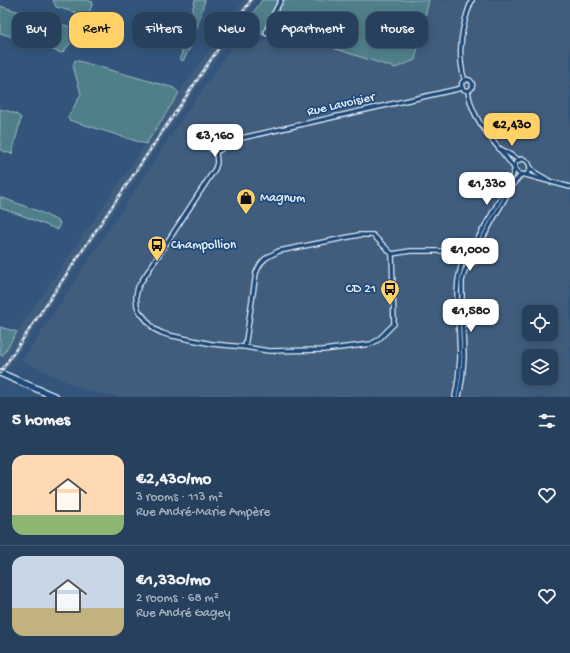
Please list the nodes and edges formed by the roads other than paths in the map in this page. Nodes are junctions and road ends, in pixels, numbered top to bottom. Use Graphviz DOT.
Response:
graph roads {
  1 [pos="281,0"];
  2 [pos="472,0"];
  3 [pos="266,33"];
  4 [pos="465,81"];
  5 [pos="462,88"];
  6 [pos="468,91"];
  7 [pos="224,142"];
  8 [pos="498,147"];
  9 [pos="216,151"];
  10 [pos="520,160"];
  11 [pos="530,167"];
  12 [pos="515,169"];
  13 [pos="523,175"];
  14 [pos="552,182"];
  15 [pos="570,187"];
  16 [pos="470,249"];
  17 [pos="476,252"];
  18 [pos="463,253"];
  19 [pos="392,254"];
  20 [pos="463,258"];
  21 [pos="470,264"];
  22 [pos="245,347"];
  23 [pos="0,373"];
  24 [pos="56,397"];
  25 [pos="455,397"];
  26 [pos="459,397"];
  1 -- 3 [label="street"];
  2 -- 4 [label="street"];
  4 -- 5 [label="street"];
  4 -- 6 [label="street"];
  5 -- 6 [label="street"];
  5 -- 7 [label="street, Rue Lavoisier"];
  6 -- 8 [label="street"];
  7 -- 9 [label="street"];
  7 -- 9 [label="street"];
  8 -- 10 [label="street"];
  8 -- 12 [label="street"];
  9 -- 22 [label="street"];
  10 -- 11 [label="street"];
  10 -- 12 [label="street"];
  11 -- 13 [label="street"];
  11 -- 14 [label="street"];
  12 -- 13 [label="street"];
  12 -- 16 [label="street"];
  13 -- 14 [label="street"];
  13 -- 17 [label="street"];
  14 -- 15 [label="street"];
  16 -- 17 [label="street"];
  16 -- 18 [label="street"];
  17 -- 21 [label="street"];
  18 -- 19 [label="street"];
  18 -- 20 [label="street"];
  19 -- 22 [label="street"];
  19 -- 22 [label="street"];
  20 -- 21 [label="street"];
  20 -- 25 [label="street"];
  21 -- 26 [label="street"];
  23 -- 24 [label="main road"];
}
